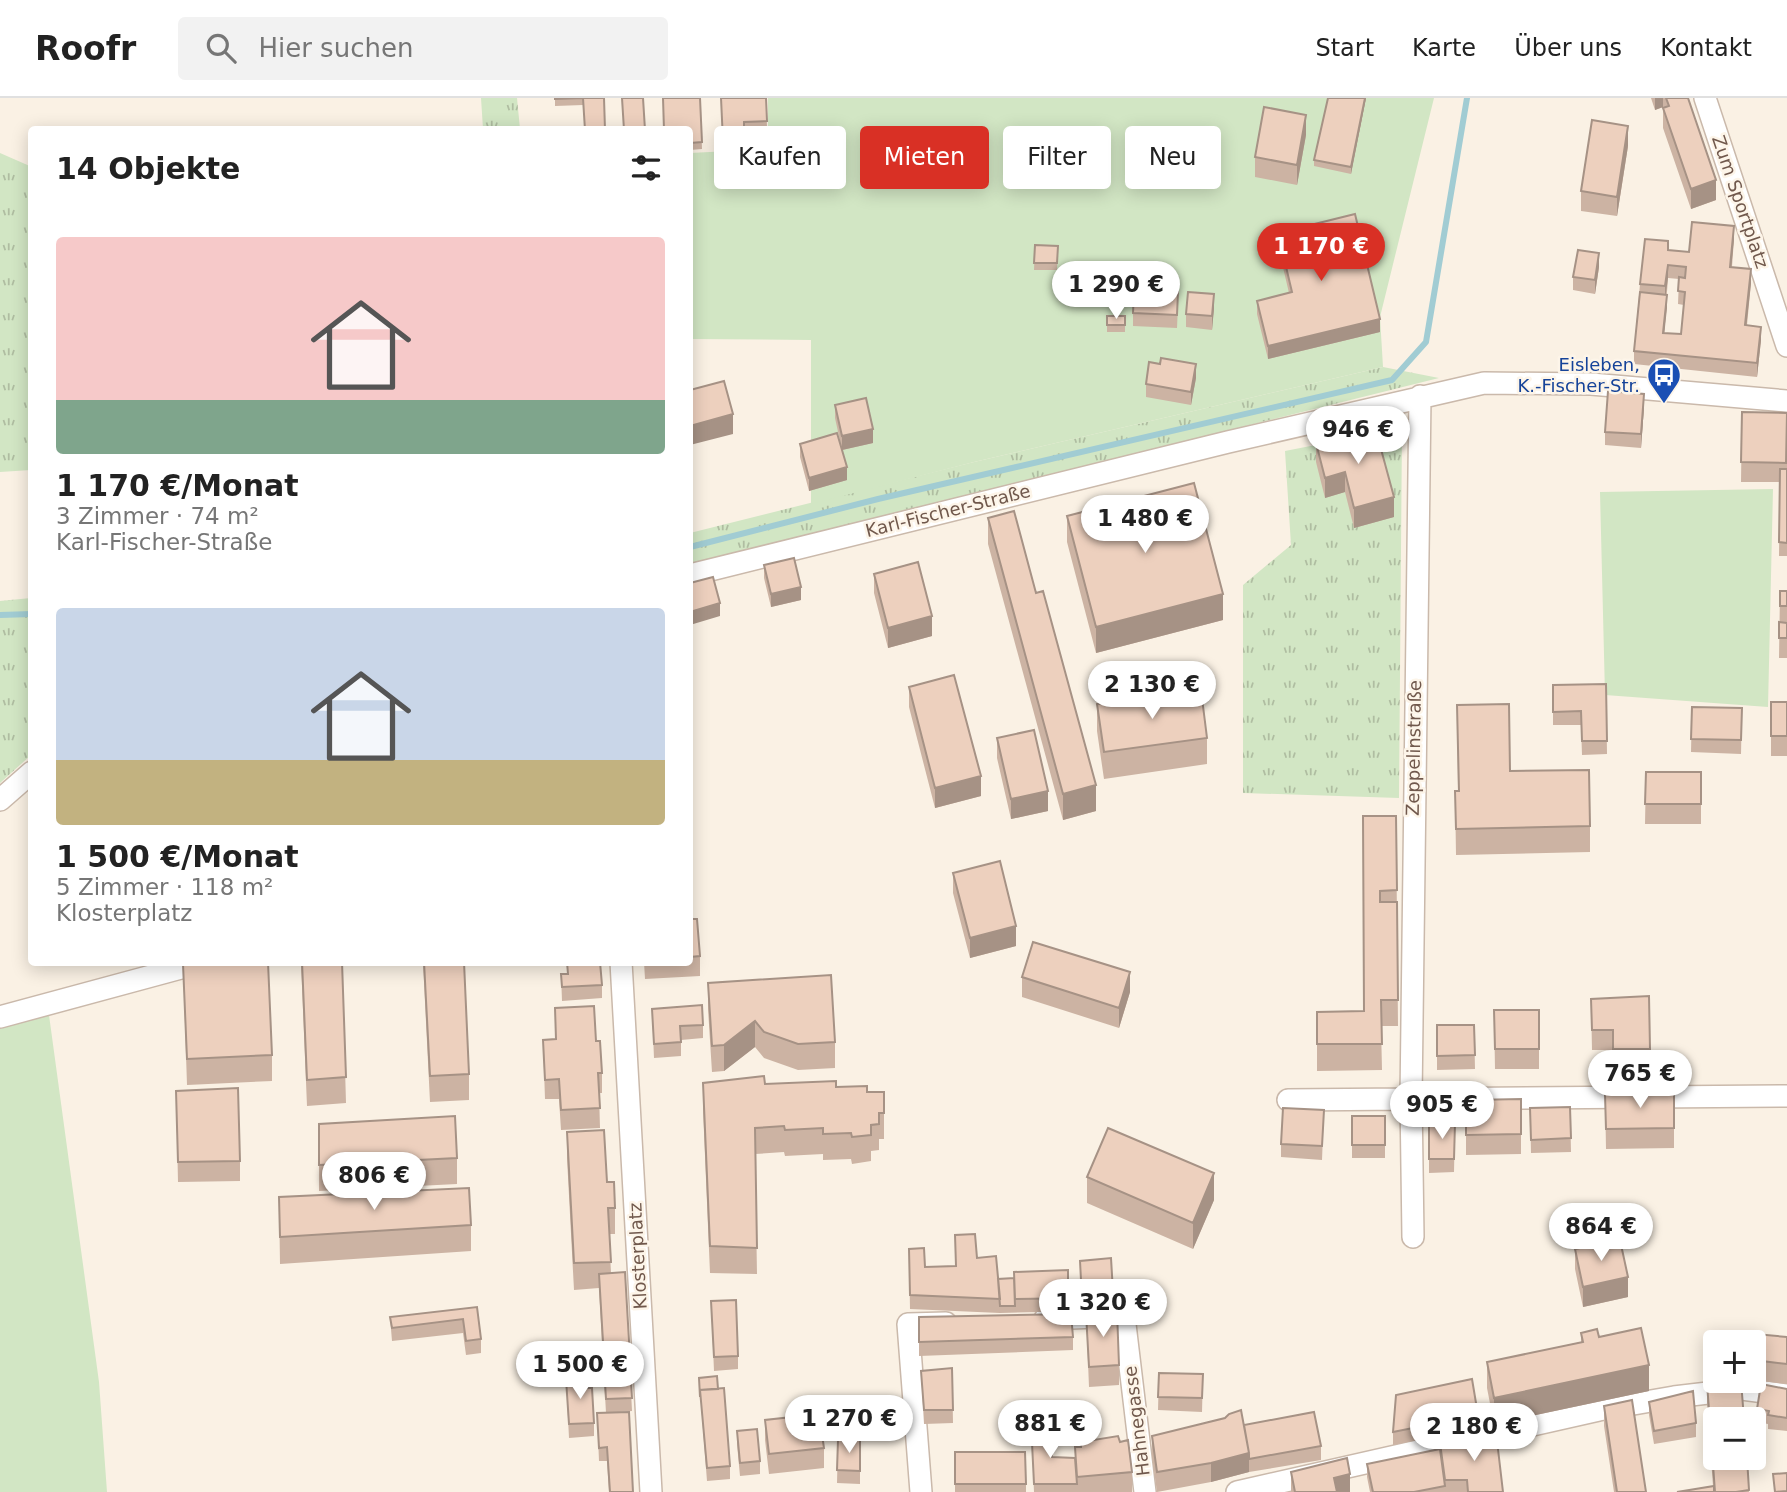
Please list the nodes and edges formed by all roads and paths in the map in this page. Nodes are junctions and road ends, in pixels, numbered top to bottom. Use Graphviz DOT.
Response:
graph roads {
  1 [pos="1705,98"];
  2 [pos="1787,346"];
  3 [pos="1420,396"];
  4 [pos="1787,401"];
  5 [pos="693,574"];
  6 [pos="28,776"];
  7 [pos="0,800"];
  8 [pos="188,966"];
  9 [pos="621,966"];
  10 [pos="0,1017"];
  11 [pos="1787,1096"];
  12 [pos="1288,1100"];
  13 [pos="1411,1100"];
  14 [pos="1413,1237"];
  15 [pos="1030,1319"];
  16 [pos="962,1322"];
  17 [pos="1787,1395"];
  18 [pos="1269,1488"];
  19 [pos="651,1492"];
  20 [pos="921,1492"];
  21 [pos="1145,1492"];
  22 [pos="1237,1492"];
  1 -- 2 [label="street, Zum Sportplatz"];
  3 -- 4 [label="street, Karl-Fischer-Straße"];
  3 -- 5 [label="street, Karl-Fischer-Straße"];
  3 -- 13 [label="street, Zeppelinstraße"];
  6 -- 7 [label="street"];
  8 -- 10 [label="street"];
  9 -- 19 [label="street, Klosterplatz"];
  11 -- 13 [label="street"];
  12 -- 13 [label="street"];
  13 -- 14 [label="street, Zeppelinstraße"];
  15 -- 21 [label="street, Hahnegasse"];
  16 -- 20 [label="street"];
  17 -- 18 [label="street"];
  18 -- 22 [label="street"];
}
